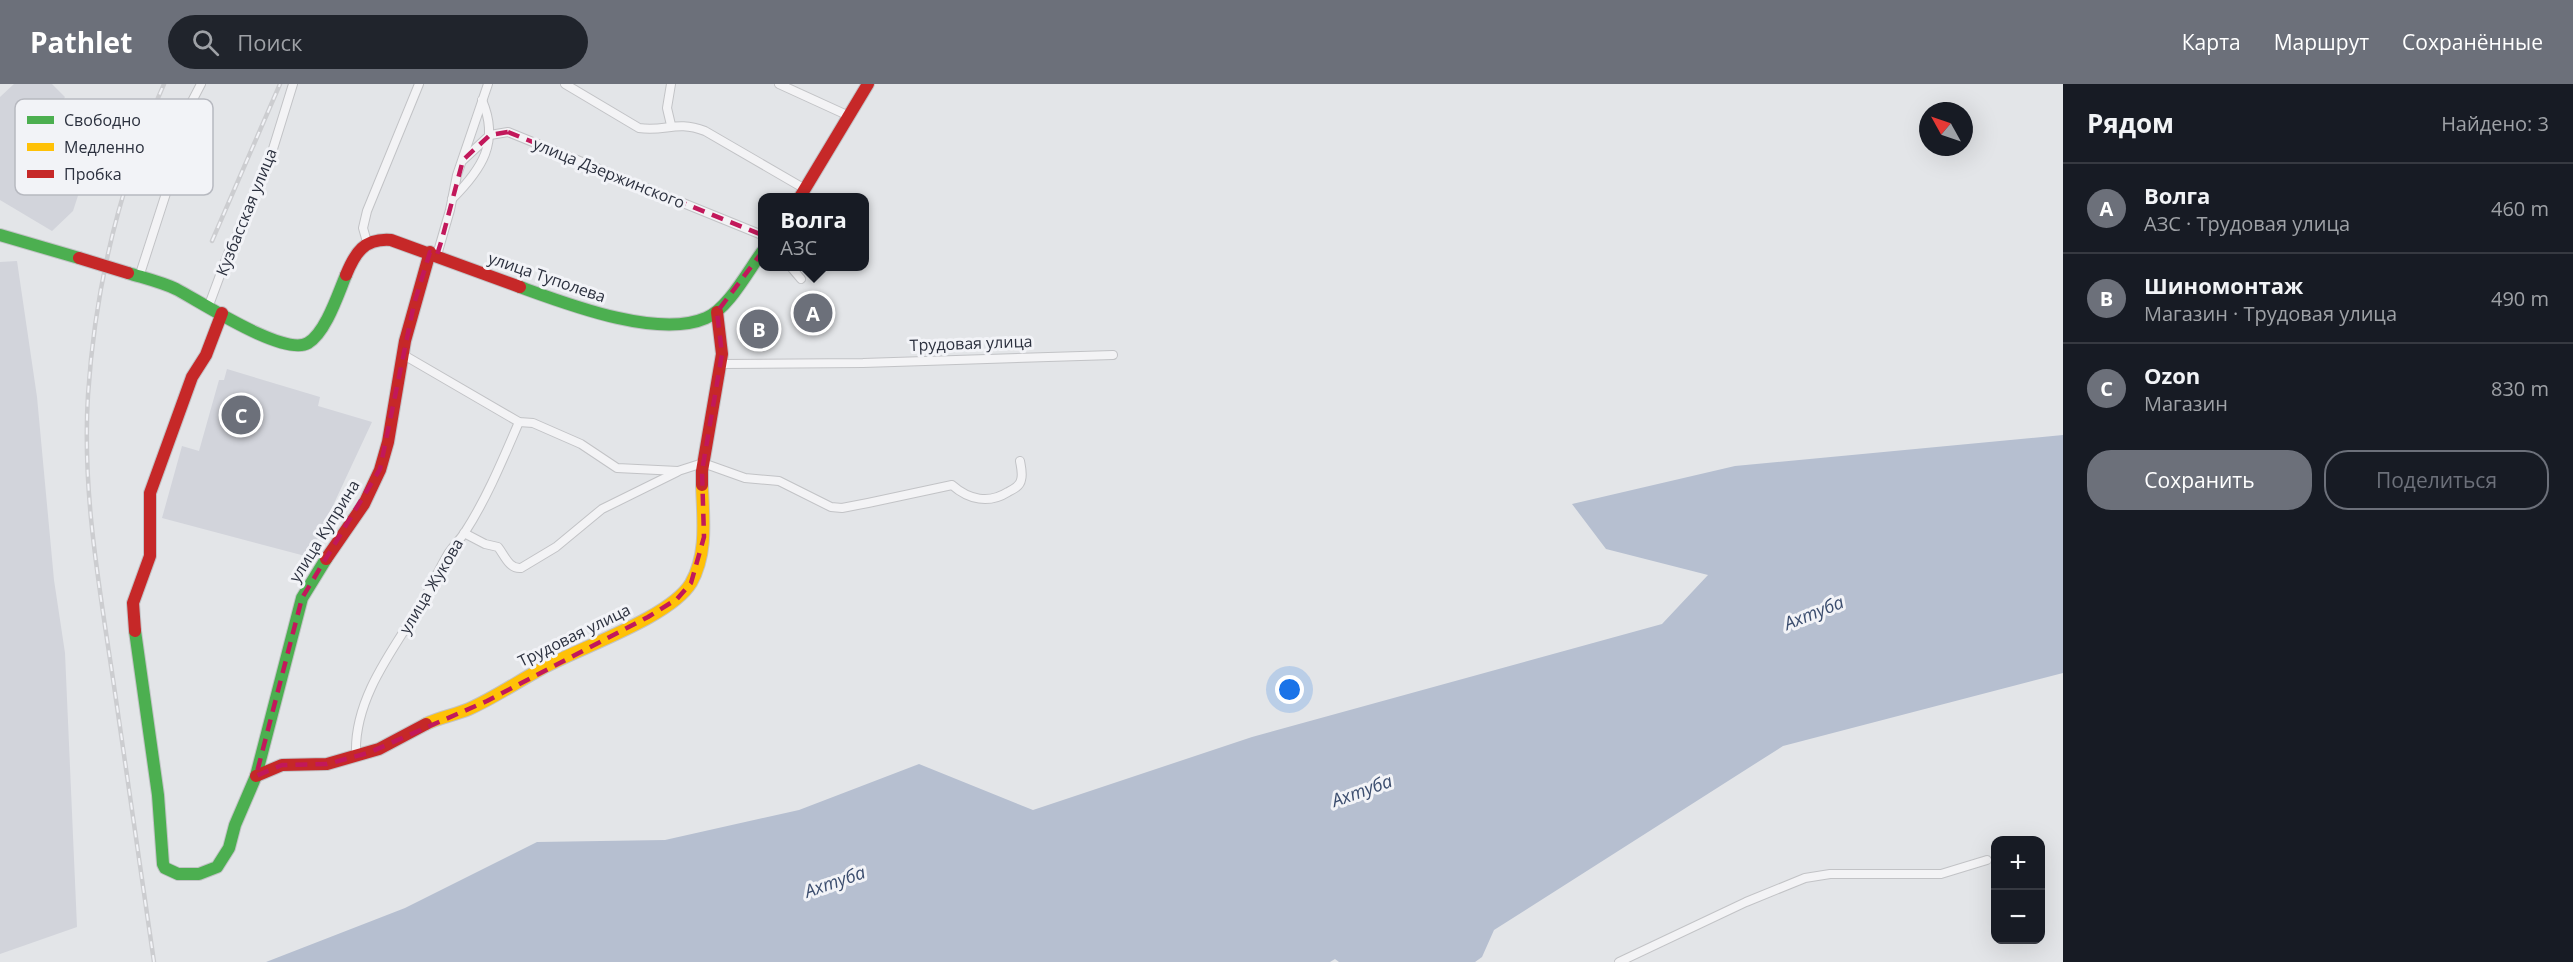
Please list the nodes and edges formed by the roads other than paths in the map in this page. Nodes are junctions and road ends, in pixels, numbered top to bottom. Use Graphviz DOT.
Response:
graph roads {
  1 [pos="201,84"];
  2 [pos="293,84"];
  3 [pos="419,84"];
  4 [pos="488,84"];
  5 [pos="565,84"];
  6 [pos="671,84"];
  7 [pos="779,84"];
  8 [pos="868,84"];
  9 [pos="193,99"];
  10 [pos="482,100"];
  11 [pos="849,116"];
  12 [pos="671,126"];
  13 [pos="490,135"];
  14 [pos="463,160"];
  15 [pos="803,193"];
  16 [pos="164,195"];
  17 [pos="452,199"];
  18 [pos="758,233"];
  19 [pos="0,235"];
  20 [pos="367,242"];
  21 [pos="433,254"];
  22 [pos="758,257"];
  23 [pos="794,271"];
  24 [pos="134,275"];
  25 [pos="801,279"];
  26 [pos="209,305"];
  27 [pos="717,312"];
  28 [pos="222,313"];
  29 [pos="402,354"];
  30 [pos="1113,355"];
  31 [pos="721,364"];
  32 [pos="519,422"];
  33 [pos="1020,461"];
  34 [pos="703,463"];
  35 [pos="678,471"];
  36 [pos="464,533"];
  37 [pos="356,754"];
  38 [pos="256,776"];
  39 [pos="1987,860"];
  40 [pos="1619,962"];
  1 -- 9 [label="street"];
  2 -- 26 [label="street, Кузбасская улица"];
  3 -- 20 [label="street"];
  4 -- 10 [label="street, улица Куприна"];
  5 -- 12 [label="street"];
  6 -- 12 [label="street"];
  7 -- 11 [label="street"];
  8 -- 11 [label="street"];
  10 -- 13 [label="street"];
  10 -- 14 [label="street, улица Куприна"];
  11 -- 15 [label="street"];
  12 -- 15 [label="street"];
  13 -- 14 [label="street"];
  13 -- 17 [label="street, улица Куприна"];
  13 -- 18 [label="street, улица Дзержинского"];
  14 -- 17 [label="street, улица Куприна"];
  16 -- 24 [label="street"];
  17 -- 21 [label="street, улица Куприна"];
  19 -- 24 [label="street, bridge"];
  20 -- 21 [label="street, улица Туполева"];
  20 -- 28 [label="street"];
  21 -- 27 [label="street, улица Туполева"];
  21 -- 29 [label="street, улица Куприна"];
  22 -- 27 [label="street"];
  23 -- 25 [label="street"];
  24 -- 26 [label="street"];
  26 -- 28 [label="street"];
  27 -- 31 [label="street, Трудовая улица"];
  28 -- 38 [label="street, улица Куприна"];
  29 -- 32 [label="street"];
  29 -- 38 [label="street, улица Куприна"];
  30 -- 31 [label="street, Трудовая улица"];
  31 -- 34 [label="street, Трудовая улица"];
  32 -- 35 [label="street"];
  32 -- 36 [label="street, улица Жукова"];
  33 -- 34 [label="street"];
  34 -- 35 [label="street"];
  34 -- 37 [label="street, Трудовая улица"];
  35 -- 36 [label="street"];
  36 -- 37 [label="street, улица Жукова"];
  37 -- 38 [label="street, Трудовая улица"];
  39 -- 40 [label="street"];
}
